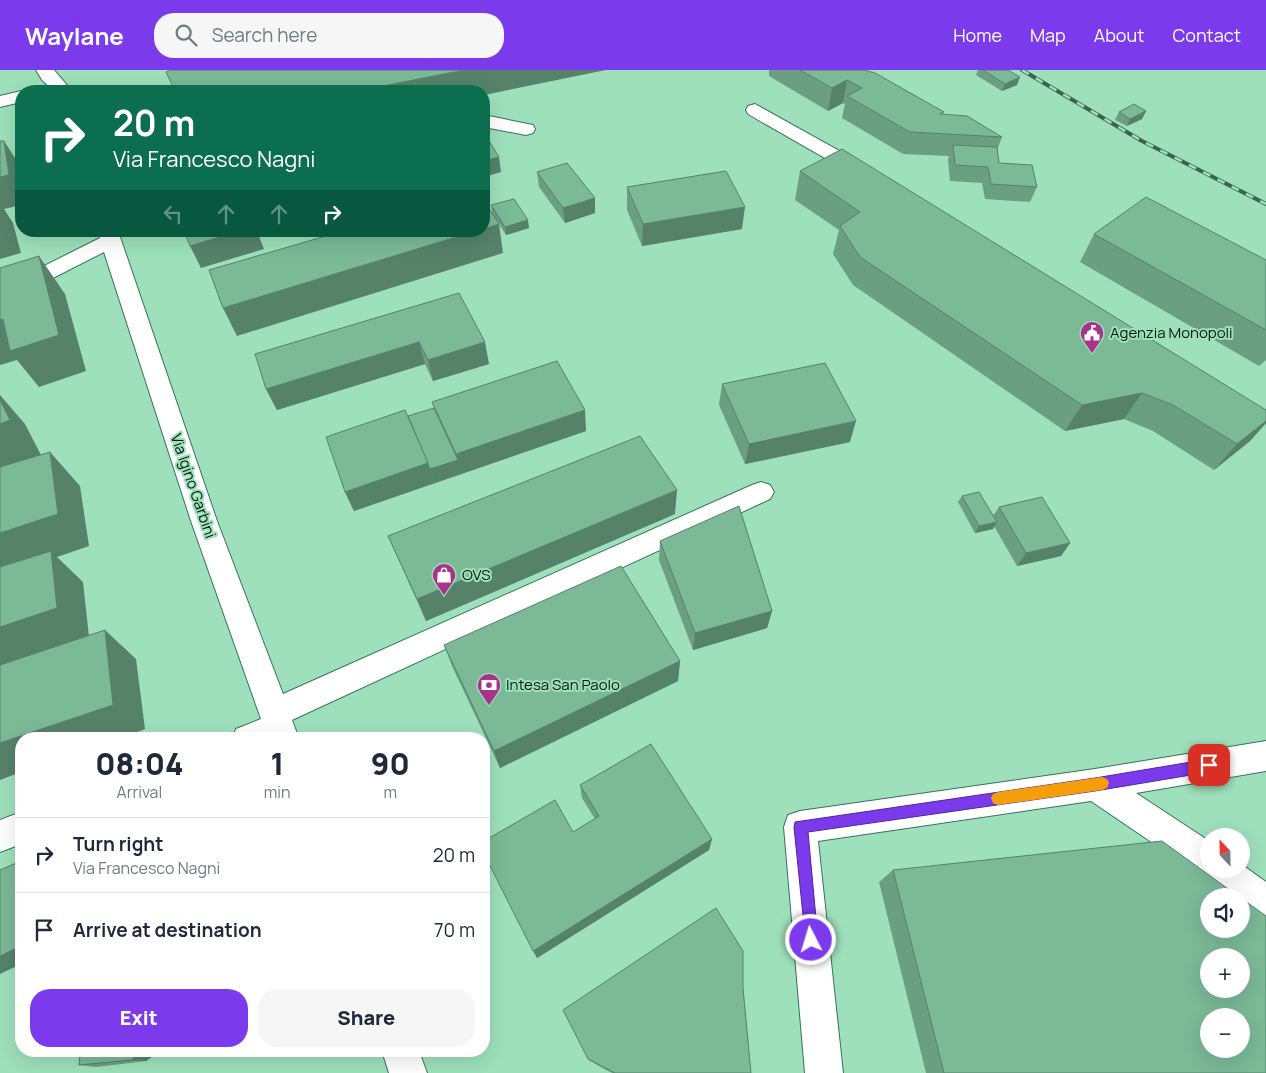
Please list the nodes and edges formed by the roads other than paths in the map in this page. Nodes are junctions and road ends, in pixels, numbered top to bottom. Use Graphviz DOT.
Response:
graph roads {
  1 [pos="45,70"];
  2 [pos="58,85"];
  3 [pos="15,98"];
  4 [pos="0,102"];
  5 [pos="755,110"];
  6 [pos="490,118"];
  7 [pos="526,129"];
  8 [pos="886,185"];
  9 [pos="107,237"];
  10 [pos="109,237"];
  11 [pos="0,297"];
  12 [pos="761,492"];
  13 [pos="279,726"];
  14 [pos="264,732"];
  15 [pos="1266,756"];
  16 [pos="1095,785"];
  17 [pos="15,830"];
  18 [pos="0,836"];
  19 [pos="1200,855"];
  20 [pos="1232,878"];
  21 [pos="1266,903"];
  22 [pos="402,1057"];
  23 [pos="408,1073"];
  24 [pos="824,1073"];
  1 -- 2 [label="street"];
  3 -- 4 [label="street"];
  5 -- 8 [label="street"];
  6 -- 7 [label="street"];
  9 -- 11 [label="street"];
  10 -- 13 [label="street, Via Igino Garbini"];
  12 -- 13 [label="street"];
  13 -- 14 [label="street"];
  15 -- 16 [label="street"];
  16 -- 19 [label="street"];
  16 -- 24 [label="street"];
  17 -- 18 [label="street"];
  20 -- 21 [label="street"];
  22 -- 23 [label="street"];
}
